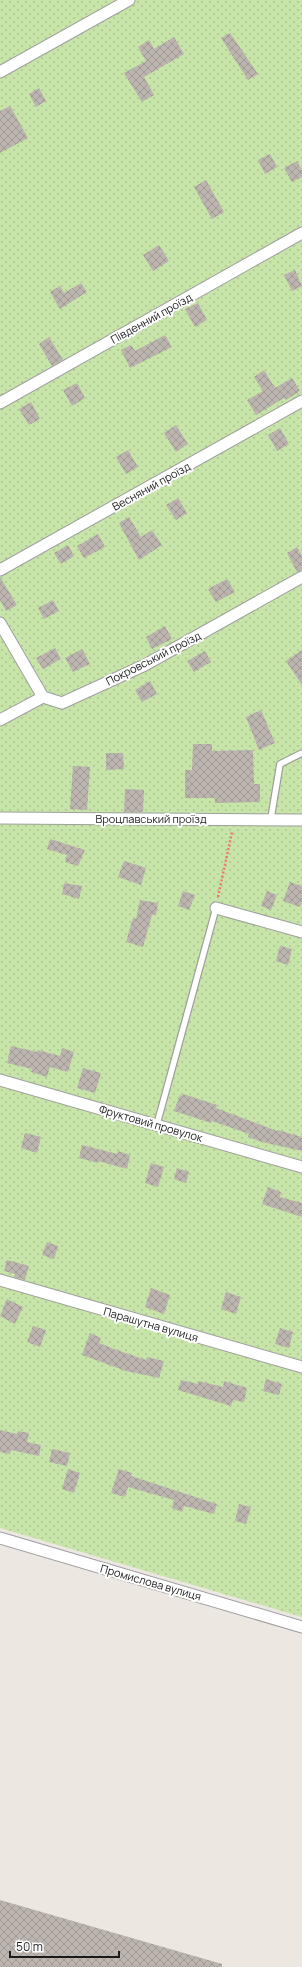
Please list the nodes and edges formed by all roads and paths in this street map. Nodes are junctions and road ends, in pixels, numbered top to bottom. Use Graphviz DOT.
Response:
graph roads {
  1 [pos="129,0"];
  2 [pos="0,72"];
  3 [pos="302,233"];
  4 [pos="302,401"];
  5 [pos="0,403"];
  6 [pos="0,570"];
  7 [pos="302,577"];
  8 [pos="0,623"];
  9 [pos="43,697"];
  10 [pos="0,720"];
  11 [pos="302,753"];
  12 [pos="0,818"];
  13 [pos="235,818"];
  14 [pos="271,818"];
  15 [pos="302,820"];
  16 [pos="216,908"];
  17 [pos="302,932"];
  18 [pos="0,1080"];
  19 [pos="157,1124"];
  20 [pos="302,1166"];
  21 [pos="0,1280"];
  22 [pos="302,1367"];
  23 [pos="0,1538"];
  24 [pos="302,1627"];
  1 -- 2 [label="street"];
  3 -- 5 [label="street, Південний проїзд"];
  4 -- 6 [label="street, Весняний проїзд"];
  7 -- 9 [label="street, Покровський проїзд"];
  8 -- 9 [label="street"];
  9 -- 10 [label="street"];
  11 -- 14 [label="lane"];
  12 -- 13 [label="street, Вроцлавський проїзд"];
  13 -- 14 [label="street, Вроцлавський проїзд"];
  13 -- 16 [label="path"];
  14 -- 15 [label="street, Вроцлавський проїзд"];
  16 -- 17 [label="street"];
  16 -- 19 [label="lane"];
  18 -- 19 [label="street, Фруктовий провулок"];
  19 -- 20 [label="street, Фруктовий провулок"];
  21 -- 22 [label="street, Парашутна вулиця"];
  23 -- 24 [label="street, Промислова вулиця"];
}
